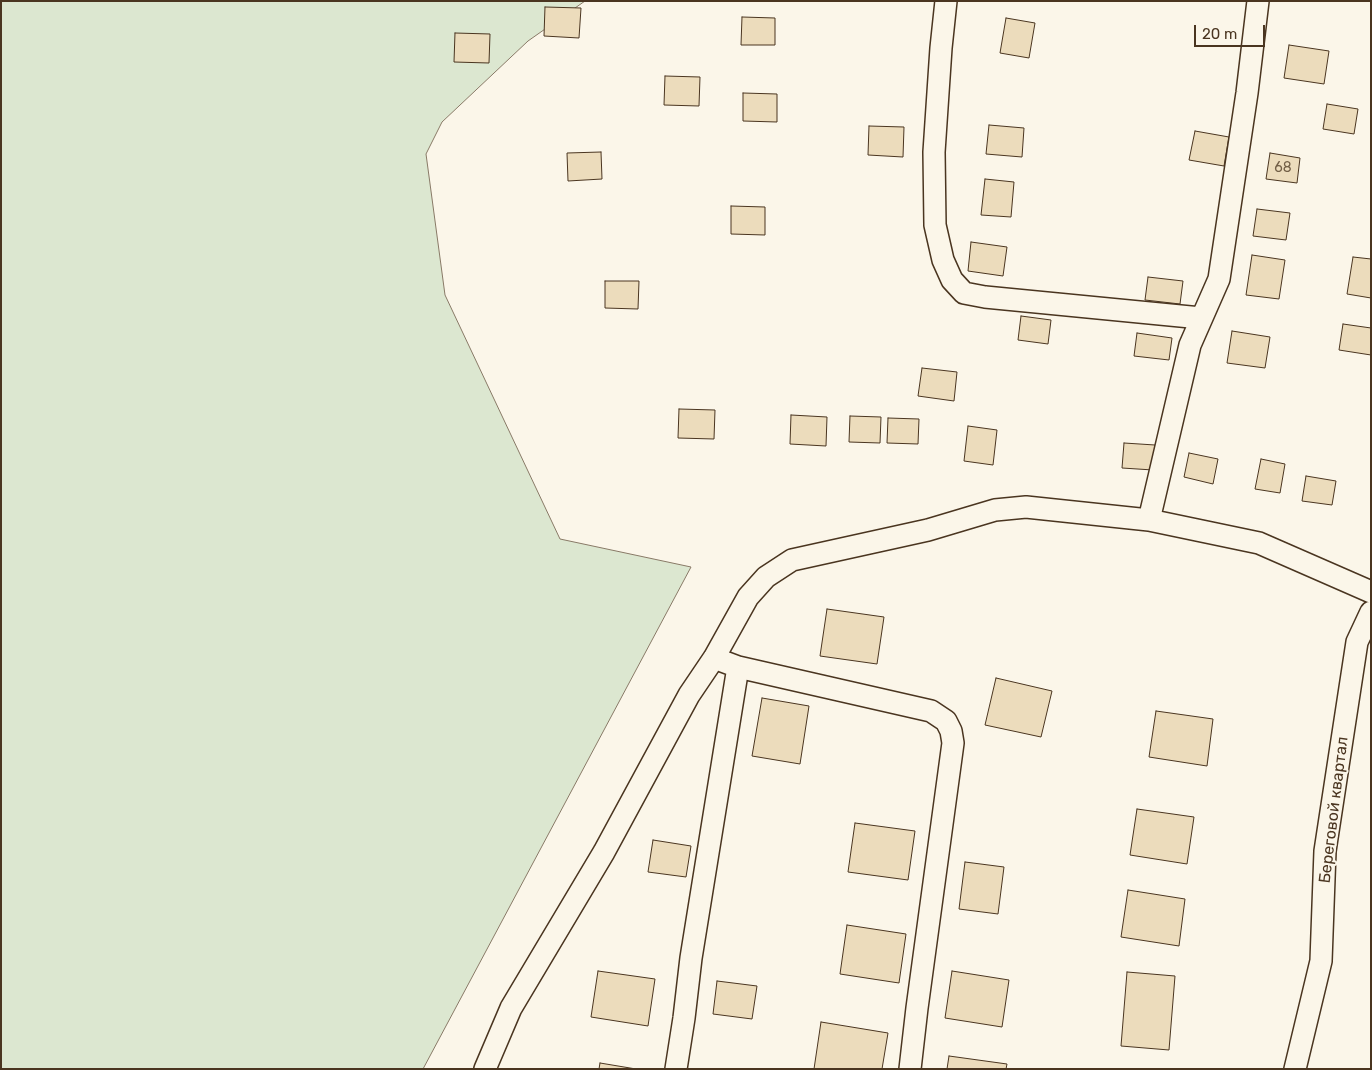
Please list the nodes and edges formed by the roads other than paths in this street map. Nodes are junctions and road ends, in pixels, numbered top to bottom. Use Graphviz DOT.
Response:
graph roads {
  1 [pos="946,1"];
  2 [pos="1258,1"];
  3 [pos="1202,318"];
  4 [pos="1149,520"];
  5 [pos="1371,592"];
  6 [pos="1371,612"];
  7 [pos="714,658"];
  8 [pos="738,667"];
  9 [pos="485,1069"];
  10 [pos="676,1069"];
  11 [pos="910,1069"];
  12 [pos="1295,1069"];
  1 -- 3 [label="street"];
  2 -- 3 [label="street"];
  3 -- 4 [label="street"];
  4 -- 5 [label="street"];
  4 -- 7 [label="street"];
  6 -- 12 [label="street, Береговой квартал"];
  7 -- 8 [label="street"];
  7 -- 9 [label="street"];
  8 -- 10 [label="street"];
  8 -- 11 [label="street"];
}
